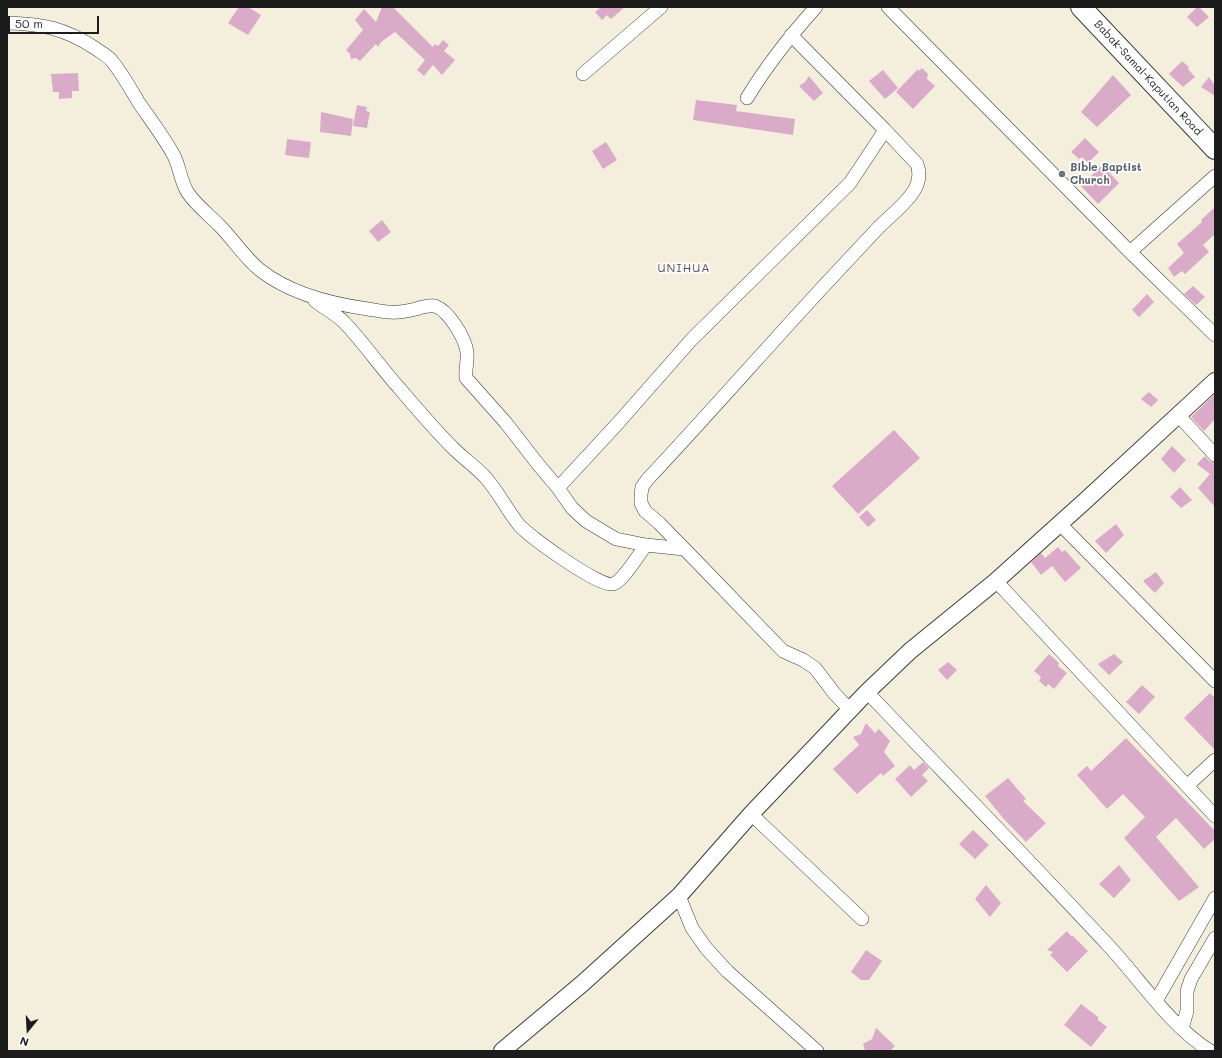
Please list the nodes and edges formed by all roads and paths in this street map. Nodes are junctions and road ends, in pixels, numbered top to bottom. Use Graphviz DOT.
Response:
graph roads {
  1 [pos="661,7"];
  2 [pos="816,7"];
  3 [pos="888,7"];
  4 [pos="1081,7"];
  5 [pos="7,23"];
  6 [pos="791,35"];
  7 [pos="583,74"];
  8 [pos="747,98"];
  9 [pos="885,130"];
  10 [pos="1215,149"];
  11 [pos="1215,176"];
  12 [pos="1130,252"];
  13 [pos="309,296"];
  14 [pos="1215,335"];
  15 [pos="1215,381"];
  16 [pos="1179,416"];
  17 [pos="1215,455"];
  18 [pos="558,488"];
  19 [pos="1060,524"];
  20 [pos="646,545"];
  21 [pos="684,549"];
  22 [pos="996,581"];
  23 [pos="1215,681"];
  24 [pos="867,692"];
  25 [pos="850,710"];
  26 [pos="1215,760"];
  27 [pos="1187,786"];
  28 [pos="751,814"];
  29 [pos="1215,816"];
  30 [pos="679,896"];
  31 [pos="1215,898"];
  32 [pos="862,919"];
  33 [pos="1215,938"];
  34 [pos="1156,1001"];
  35 [pos="1182,1029"];
  36 [pos="502,1051"];
  37 [pos="817,1051"];
  38 [pos="1210,1051"];
  1 -- 7 [label="street"];
  2 -- 6 [label="street"];
  3 -- 12 [label="street"];
  4 -- 10 [label="main road, Babak-Samal-Kaputian Road"];
  5 -- 13 [label="street"];
  6 -- 8 [label="street"];
  6 -- 9 [label="street"];
  9 -- 18 [label="street"];
  9 -- 21 [label="street"];
  11 -- 12 [label="street"];
  12 -- 14 [label="street"];
  13 -- 18 [label="street"];
  13 -- 20 [label="street"];
  15 -- 16 [label="street"];
  16 -- 17 [label="street"];
  16 -- 19 [label="street"];
  18 -- 20 [label="street"];
  19 -- 22 [label="street"];
  19 -- 23 [label="street"];
  20 -- 21 [label="street"];
  21 -- 25 [label="street"];
  22 -- 24 [label="street"];
  22 -- 27 [label="street"];
  24 -- 25 [label="street"];
  24 -- 34 [label="street"];
  25 -- 28 [label="street"];
  26 -- 27 [label="street"];
  27 -- 29 [label="street"];
  28 -- 30 [label="street"];
  28 -- 32 [label="street"];
  30 -- 36 [label="street"];
  30 -- 37 [label="street"];
  31 -- 34 [label="street"];
  33 -- 35 [label="street"];
  34 -- 35 [label="street"];
  35 -- 38 [label="street"];
}
